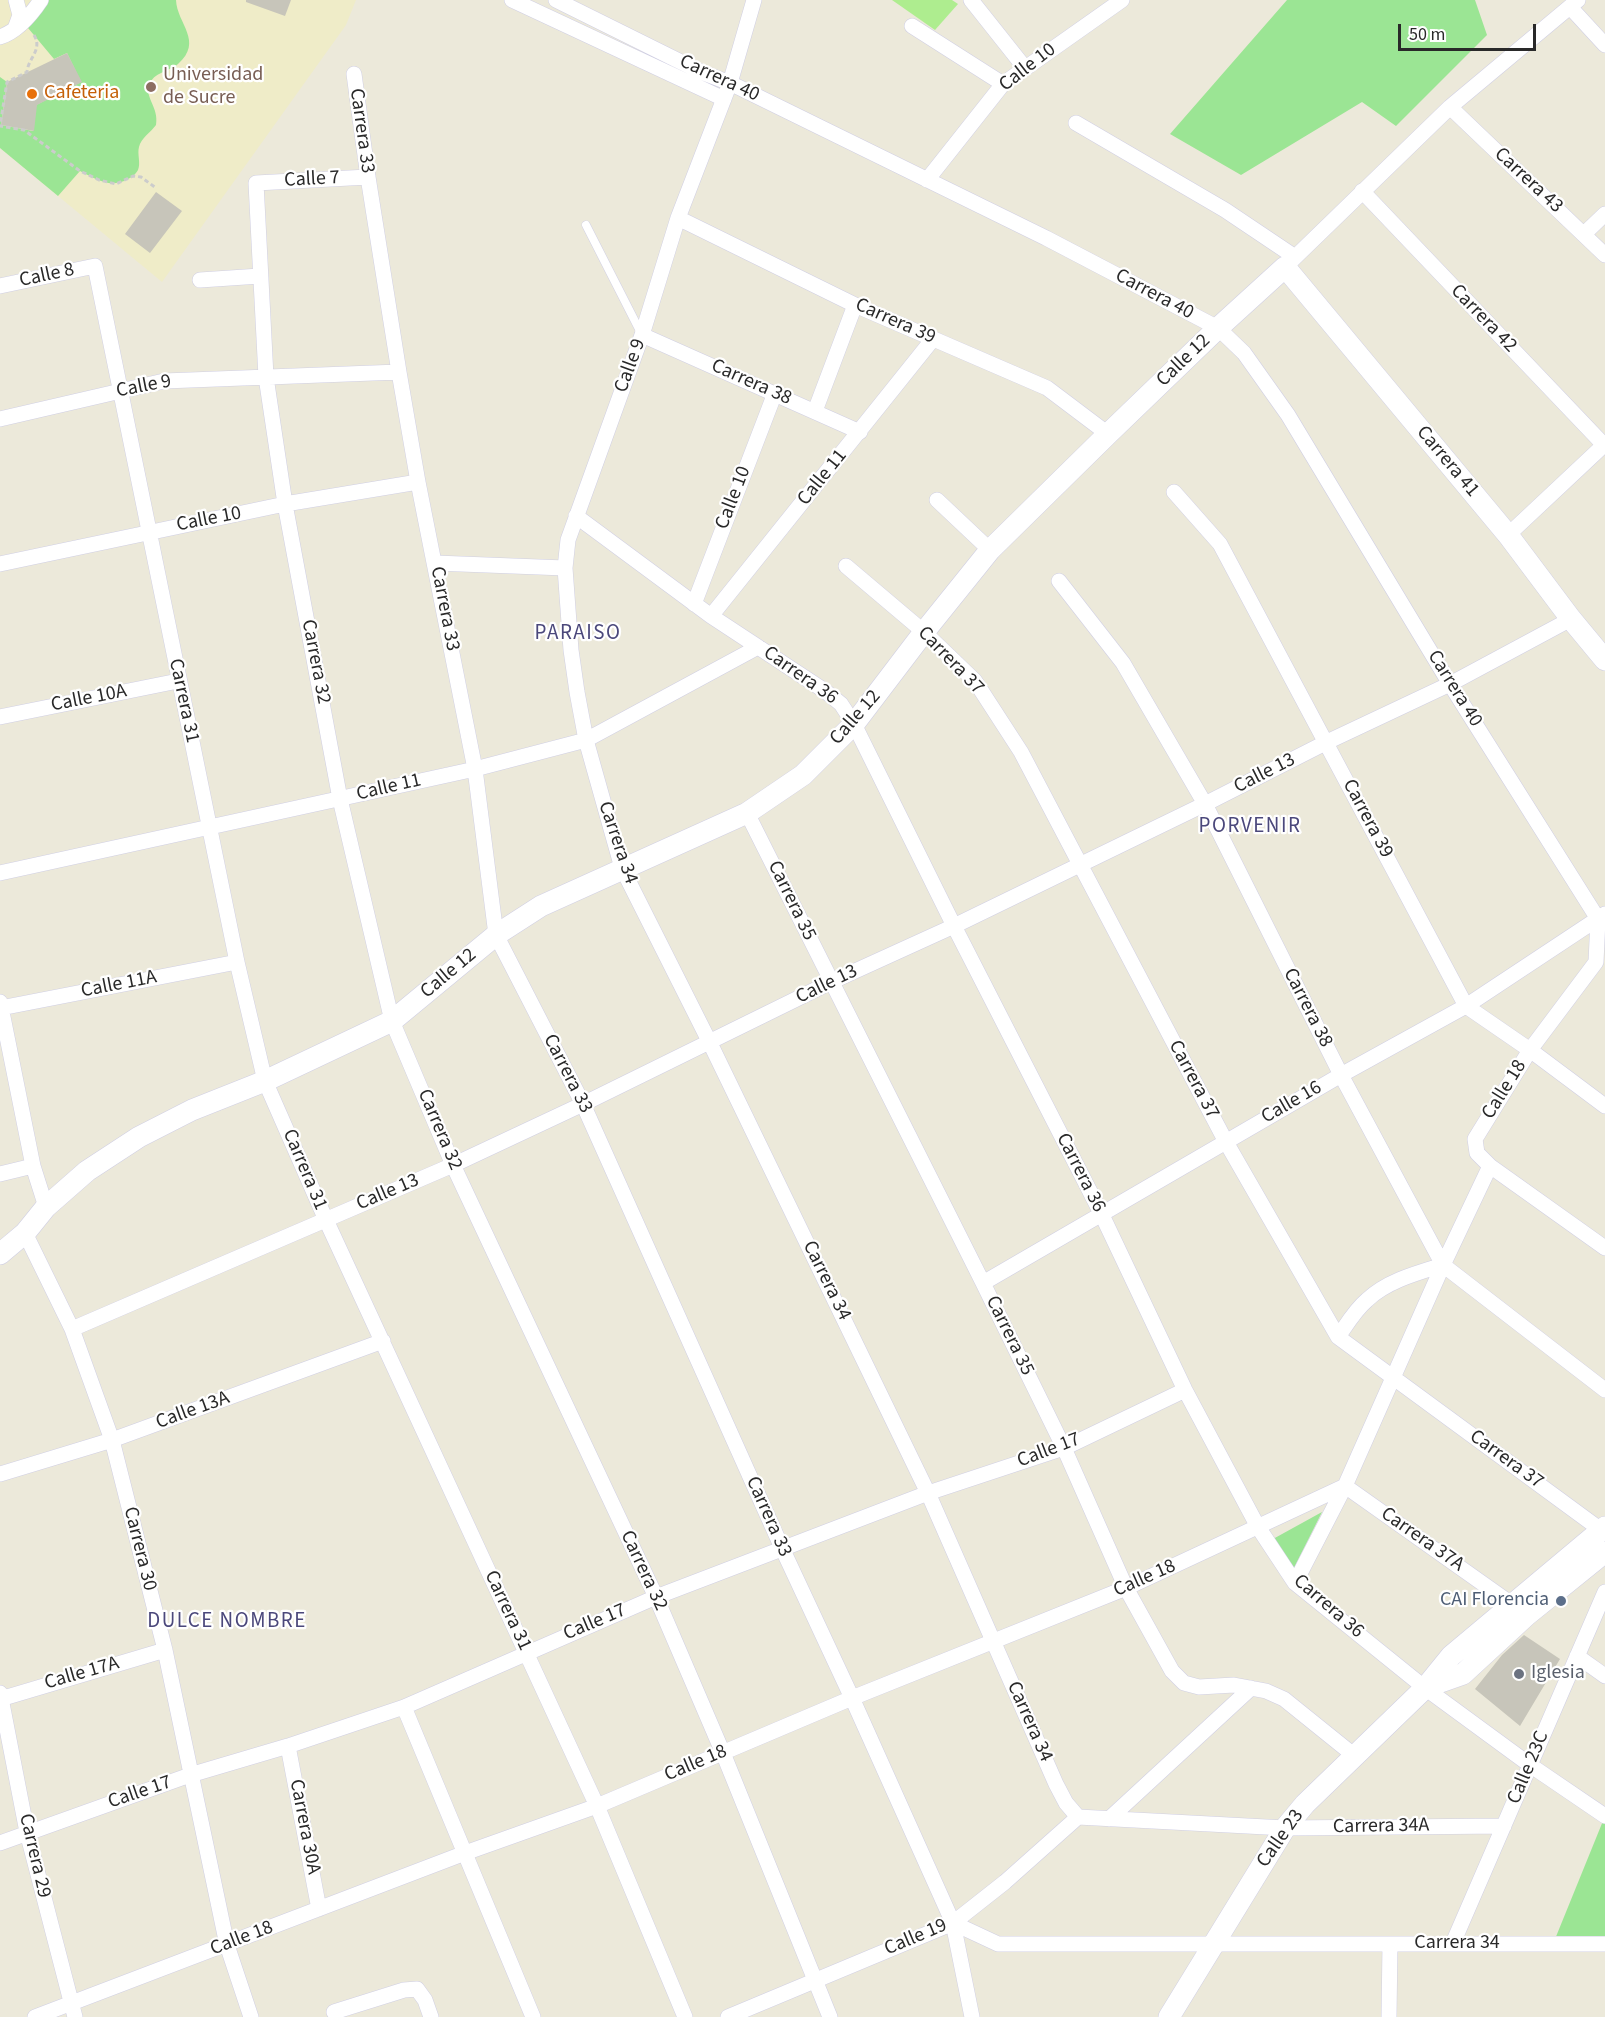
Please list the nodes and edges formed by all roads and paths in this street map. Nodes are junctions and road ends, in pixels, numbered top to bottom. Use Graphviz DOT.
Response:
graph roads {
  1 [pos="16,0"];
  2 [pos="41,0"];
  3 [pos="512,0"];
  4 [pos="555,0"];
  5 [pos="754,0"];
  6 [pos="971,0"];
  7 [pos="1121,0"];
  8 [pos="1574,4"];
  9 [pos="548,17"];
  10 [pos="20,24"];
  11 [pos="912,26"];
  12 [pos="0,37"];
  13 [pos="1605,45"];
  14 [pos="1025,68"];
  15 [pos="354,74"];
  16 [pos="730,83"];
  17 [pos="1003,84"];
  18 [pos="724,99"];
  19 [pos="1450,107"];
  20 [pos="1076,123"];
  21 [pos="368,177"];
  22 [pos="927,180"];
  23 [pos="256,183"];
  24 [pos="156,188"];
  25 [pos="1362,191"];
  26 [pos="1605,214"];
  27 [pos="678,218"];
  28 [pos="586,225"];
  29 [pos="1584,234"];
  30 [pos="1605,255"];
  31 [pos="1290,262"];
  32 [pos="95,266"];
  33 [pos="260,276"];
  34 [pos="200,280"];
  35 [pos="0,285"];
  36 [pos="855,305"];
  37 [pos="1218,328"];
  38 [pos="642,335"];
  39 [pos="933,339"];
  40 [pos="399,372"];
  41 [pos="266,376"];
  42 [pos="120,391"];
  43 [pos="775,393"];
  44 [pos="815,411"];
  45 [pos="0,419"];
  46 [pos="860,432"];
  47 [pos="1108,434"];
  48 [pos="1605,445"];
  49 [pos="418,482"];
  50 [pos="1173,492"];
  51 [pos="937,500"];
  52 [pos="285,504"];
  53 [pos="576,516"];
  54 [pos="148,532"];
  55 [pos="1508,535"];
  56 [pos="990,550"];
  57 [pos="435,563"];
  58 [pos="0,564"];
  59 [pos="846,566"];
  60 [pos="565,568"];
  61 [pos="1059,581"];
  62 [pos="694,604"];
  63 [pos="711,616"];
  64 [pos="1571,619"];
  65 [pos="924,632"];
  66 [pos="758,647"];
  67 [pos="1605,660"];
  68 [pos="178,681"];
  69 [pos="1450,684"];
  70 [pos="0,717"];
  71 [pos="855,724"];
  72 [pos="586,740"];
  73 [pos="1327,742"];
  74 [pos="475,769"];
  75 [pos="340,799"];
  76 [pos="1205,804"];
  77 [pos="747,813"];
  78 [pos="210,827"];
  79 [pos="1079,866"];
  80 [pos="622,868"];
  81 [pos="0,873"];
  82 [pos="1602,917"];
  83 [pos="954,926"];
  84 [pos="496,934"];
  85 [pos="237,962"];
  86 [pos="1600,965"];
  87 [pos="831,982"];
  88 [pos="1,1005"];
  89 [pos="1466,1006"];
  90 [pos="392,1021"];
  91 [pos="710,1043"];
  92 [pos="1530,1050"];
  93 [pos="1341,1075"];
  94 [pos="265,1081"];
  95 [pos="583,1104"];
  96 [pos="1605,1106"];
  97 [pos="1226,1142"];
  98 [pos="453,1165"];
  99 [pos="33,1166"];
  100 [pos="1490,1166"];
  101 [pos="0,1174"];
  102 [pos="46,1207"];
  103 [pos="1102,1215"];
  104 [pos="326,1220"];
  105 [pos="25,1233"];
  106 [pos="1605,1248"];
  107 [pos="0,1254"];
  108 [pos="1443,1265"];
  109 [pos="983,1282"];
  110 [pos="72,1329"];
  111 [pos="1338,1337"];
  112 [pos="383,1341"];
  113 [pos="1393,1377"];
  114 [pos="1185,1390"];
  115 [pos="1605,1390"];
  116 [pos="112,1440"];
  117 [pos="1064,1448"];
  118 [pos="0,1474"];
  119 [pos="1345,1486"];
  120 [pos="928,1492"];
  121 [pos="1258,1527"];
  122 [pos="1604,1530"];
  123 [pos="782,1548"];
  124 [pos="1605,1552"];
  125 [pos="1294,1583"];
  126 [pos="1126,1588"];
  127 [pos="1605,1592"];
  128 [pos="656,1598"];
  129 [pos="1519,1610"];
  130 [pos="993,1641"];
  131 [pos="165,1650"];
  132 [pos="526,1653"];
  133 [pos="1577,1656"];
  134 [pos="1605,1676"];
  135 [pos="1251,1688"];
  136 [pos="1425,1688"];
  137 [pos="0,1697"];
  138 [pos="852,1698"];
  139 [pos="404,1707"];
  140 [pos="288,1746"];
  141 [pos="723,1753"];
  142 [pos="1356,1757"];
  143 [pos="1530,1765"];
  144 [pos="190,1775"];
  145 [pos="597,1806"];
  146 [pos="1605,1816"];
  147 [pos="1078,1817"];
  148 [pos="1108,1819"];
  149 [pos="1504,1826"];
  150 [pos="1285,1828"];
  151 [pos="27,1832"];
  152 [pos="0,1843"];
  153 [pos="465,1853"];
  154 [pos="319,1909"];
  155 [pos="953,1923"];
  156 [pos="1453,1943"];
  157 [pos="1390,1944"];
  158 [pos="1605,1944"];
  159 [pos="227,1945"];
  160 [pos="1212,1945"];
  161 [pos="814,1981"];
  162 [pos="73,2011"];
  163 [pos="334,2012"];
  164 [pos="35,2017"];
  165 [pos="251,2017"];
  166 [pos="431,2017"];
  167 [pos="533,2017"];
  168 [pos="685,2017"];
  169 [pos="728,2017"];
  170 [pos="830,2017"];
  171 [pos="972,2017"];
  172 [pos="1169,2017"];
  173 [pos="1389,2017"];
  1 -- 10 [label="street"];
  2 -- 10 [label="street"];
  3 -- 9 [label="street, Carrera 40"];
  4 -- 9 [label="street"];
  4 -- 16 [label="street, Carrera 40"];
  5 -- 16 [label="street, Calle 9"];
  6 -- 14 [label="street"];
  7 -- 14 [label="street, Calle 10"];
  8 -- 13 [label="street"];
  8 -- 19 [label="street, Calle 12"];
  9 -- 18 [label="street, Carrera 40"];
  10 -- 12 [label="street"];
  10 -- 24 [label="path"];
  11 -- 17 [label="street"];
  14 -- 17 [label="street, Calle 10"];
  15 -- 21 [label="street, Carrera 33"];
  16 -- 18 [label="street, Calle 9"];
  16 -- 22 [label="street, Carrera 40"];
  17 -- 22 [label="street, Calle 10"];
  18 -- 27 [label="street, Calle 9"];
  19 -- 25 [label="street, Calle 12"];
  19 -- 29 [label="street, Carrera 43"];
  20 -- 31 [label="street, Carrera 41"];
  21 -- 23 [label="street, Calle 7"];
  21 -- 40 [label="street, Carrera 33"];
  22 -- 37 [label="street, Carrera 40"];
  23 -- 33 [label="street, Carrera 32"];
  25 -- 31 [label="street, Calle 12"];
  25 -- 48 [label="street, Carrera 42"];
  26 -- 29 [label="street"];
  27 -- 36 [label="street, Carrera 39"];
  27 -- 38 [label="street, Calle 9"];
  28 -- 38 [label="lane"];
  29 -- 30 [label="street, Carrera 43"];
  31 -- 37 [label="street, Calle 12"];
  31 -- 55 [label="street, Carrera 41"];
  32 -- 35 [label="street, Calle 8"];
  32 -- 42 [label="street, Carrera 31"];
  33 -- 34 [label="street"];
  33 -- 41 [label="street, Carrera 32"];
  36 -- 39 [label="street, Carrera 39"];
  36 -- 44 [label="street"];
  37 -- 47 [label="street, Calle 12"];
  37 -- 69 [label="street, Carrera 40"];
  38 -- 43 [label="street, Carrera 38"];
  38 -- 53 [label="street, Calle 9"];
  39 -- 46 [label="street, Calle 11"];
  39 -- 47 [label="street, Carrera 39"];
  40 -- 41 [label="street, Calle 9"];
  40 -- 49 [label="street, Carrera 33"];
  41 -- 42 [label="street, Calle 9"];
  41 -- 52 [label="street, Carrera 32"];
  42 -- 45 [label="street, Calle 9"];
  42 -- 54 [label="street, Carrera 31"];
  43 -- 44 [label="street, Carrera 38"];
  43 -- 62 [label="street, Calle 10"];
  44 -- 46 [label="street, Carrera 38"];
  46 -- 63 [label="street, Calle 11"];
  47 -- 56 [label="street, Calle 12"];
  48 -- 55 [label="street"];
  49 -- 52 [label="street, Calle 10"];
  49 -- 57 [label="street, Carrera 33"];
  50 -- 73 [label="street, Carrera 39"];
  51 -- 56 [label="street"];
  52 -- 54 [label="street, Calle 10"];
  52 -- 75 [label="street, Carrera 32"];
  53 -- 60 [label="street, Calle 9"];
  53 -- 62 [label="street, Carrera 36"];
  54 -- 58 [label="street, Calle 10"];
  54 -- 68 [label="street, Carrera 31"];
  55 -- 64 [label="street, Carrera 41"];
  56 -- 65 [label="street, Calle 12"];
  57 -- 60 [label="street"];
  57 -- 74 [label="street, Carrera 33"];
  59 -- 65 [label="street, Carrera 37"];
  60 -- 72 [label="street, Calle 9"];
  61 -- 76 [label="street, Carrera 38"];
  62 -- 63 [label="street, Carrera 36"];
  63 -- 66 [label="street, Carrera 36"];
  64 -- 67 [label="street, Carrera 41"];
  64 -- 69 [label="street, Calle 13"];
  65 -- 71 [label="street, Calle 12"];
  65 -- 79 [label="street, Carrera 37"];
  66 -- 71 [label="street, Carrera 36"];
  66 -- 72 [label="street, Calle 11"];
  68 -- 70 [label="street, Calle 10A"];
  68 -- 78 [label="street, Carrera 31"];
  69 -- 73 [label="street, Calle 13"];
  69 -- 82 [label="street, Carrera 40"];
  71 -- 77 [label="street, Calle 12"];
  71 -- 83 [label="street, Carrera 36"];
  72 -- 74 [label="street, Calle 11"];
  72 -- 80 [label="street, Carrera 34"];
  73 -- 76 [label="street, Calle 13"];
  73 -- 89 [label="street, Carrera 39"];
  74 -- 75 [label="street, Calle 11"];
  74 -- 84 [label="street, Carrera 33"];
  75 -- 78 [label="street, Calle 11"];
  75 -- 90 [label="street, Carrera 32"];
  76 -- 79 [label="street, Calle 13"];
  76 -- 93 [label="street, Carrera 38"];
  77 -- 80 [label="street, Calle 12"];
  77 -- 87 [label="street, Carrera 35"];
  78 -- 81 [label="street, Calle 11"];
  78 -- 85 [label="street, Carrera 31"];
  79 -- 83 [label="street, Calle 13"];
  79 -- 97 [label="street, Carrera 37"];
  80 -- 84 [label="street, Calle 12"];
  80 -- 91 [label="street, Carrera 34"];
  82 -- 86 [label="street, Calle 18"];
  82 -- 89 [label="street, Calle 16"];
  83 -- 87 [label="street, Calle 13"];
  83 -- 103 [label="street, Carrera 36"];
  84 -- 90 [label="street, Calle 12"];
  84 -- 95 [label="street, Carrera 33"];
  85 -- 88 [label="street, Calle 11A"];
  85 -- 94 [label="street, Carrera 31"];
  86 -- 92 [label="street, Calle 18"];
  87 -- 91 [label="street, Calle 13"];
  87 -- 109 [label="street, Carrera 35"];
  88 -- 99 [label="street"];
  89 -- 92 [label="street, Carrera 39"];
  89 -- 93 [label="street, Calle 16"];
  90 -- 94 [label="street, Calle 12"];
  90 -- 98 [label="street, Carrera 32"];
  91 -- 95 [label="street, Calle 13"];
  91 -- 120 [label="street, Carrera 34"];
  92 -- 96 [label="street, Carrera 39"];
  92 -- 100 [label="street, Calle 18"];
  93 -- 97 [label="street, Calle 16"];
  93 -- 108 [label="street, Carrera 38"];
  94 -- 102 [label="street, Calle 12"];
  94 -- 104 [label="street, Carrera 31"];
  95 -- 98 [label="street, Calle 13"];
  95 -- 123 [label="street, Carrera 33"];
  97 -- 103 [label="street, Calle 16"];
  97 -- 111 [label="street, Carrera 37"];
  98 -- 104 [label="street, Calle 13"];
  98 -- 128 [label="street, Carrera 32"];
  99 -- 101 [label="street"];
  99 -- 102 [label="street"];
  100 -- 106 [label="street"];
  100 -- 108 [label="street"];
  102 -- 105 [label="street, Calle 12"];
  103 -- 109 [label="street, Calle 16"];
  103 -- 114 [label="street, Carrera 36"];
  104 -- 110 [label="street, Calle 13"];
  104 -- 112 [label="street, Carrera 31"];
  105 -- 107 [label="street, Calle 12"];
  105 -- 110 [label="street, Carrera 30"];
  108 -- 111 [label="street"];
  108 -- 113 [label="street"];
  108 -- 115 [label="street, Carrera 38"];
  109 -- 117 [label="street, Carrera 35"];
  110 -- 116 [label="street, Carrera 30"];
  111 -- 113 [label="street, Carrera 37"];
  112 -- 116 [label="street, Calle 13A"];
  112 -- 132 [label="street, Carrera 31"];
  113 -- 119 [label="street"];
  113 -- 122 [label="street, Carrera 37"];
  114 -- 117 [label="street, Calle 17"];
  114 -- 121 [label="street, Carrera 36"];
  116 -- 118 [label="street, Calle 13A"];
  116 -- 131 [label="street, Carrera 30"];
  117 -- 120 [label="street, Calle 17"];
  117 -- 126 [label="street, Carrera 35"];
  119 -- 121 [label="street, Calle 18"];
  119 -- 125 [label="street"];
  119 -- 129 [label="street, Carrera 37A"];
  120 -- 123 [label="street, Calle 17"];
  120 -- 130 [label="street, Carrera 34"];
  121 -- 125 [label="street, Carrera 36"];
  121 -- 126 [label="street, Calle 18"];
  122 -- 129 [label="street, Calle 23"];
  123 -- 128 [label="street, Calle 17"];
  123 -- 138 [label="street, Carrera 33"];
  124 -- 129 [label="street, Calle 23"];
  125 -- 136 [label="street, Carrera 36"];
  126 -- 130 [label="street, Calle 18"];
  126 -- 135 [label="street, Carrera 35"];
  127 -- 133 [label="street, Calle 23C"];
  128 -- 132 [label="street, Calle 17"];
  128 -- 141 [label="street, Carrera 32"];
  129 -- 136 [label="street, Calle 23"];
  130 -- 138 [label="street, Calle 18"];
  130 -- 147 [label="street, Carrera 34"];
  131 -- 137 [label="street, Calle 17A"];
  131 -- 144 [label="street, Carrera 30"];
  132 -- 139 [label="street, Calle 17"];
  132 -- 145 [label="street, Carrera 31"];
  133 -- 134 [label="street"];
  133 -- 143 [label="street, Calle 23C"];
  135 -- 142 [label="street, Carrera 35"];
  135 -- 148 [label="street"];
  136 -- 142 [label="street, Calle 23"];
  136 -- 143 [label="street, Carrera 36"];
  137 -- 151 [label="street, Carrera 29"];
  138 -- 141 [label="street, Calle 18"];
  138 -- 155 [label="street, Carrera 33"];
  139 -- 140 [label="street, Calle 17"];
  139 -- 153 [label="street"];
  140 -- 144 [label="street, Calle 17"];
  140 -- 154 [label="street, Carrera 30A"];
  141 -- 145 [label="street, Calle 18"];
  141 -- 161 [label="street, Carrera 32"];
  142 -- 150 [label="street, Calle 23"];
  143 -- 146 [label="street, Carrera 36"];
  143 -- 149 [label="street, Calle 23C"];
  144 -- 151 [label="street, Calle 17"];
  144 -- 159 [label="street, Carrera 30"];
  145 -- 153 [label="street, Calle 18"];
  145 -- 168 [label="street, Carrera 31"];
  147 -- 148 [label="street, Carrera 34A"];
  147 -- 155 [label="street, Calle 19"];
  148 -- 150 [label="street, Carrera 34A"];
  149 -- 150 [label="street, Carrera 34A"];
  149 -- 156 [label="street, Calle 23C"];
  150 -- 160 [label="street, Calle 23"];
  151 -- 152 [label="street, Calle 17"];
  151 -- 162 [label="street, Carrera 29"];
  153 -- 154 [label="street, Calle 18"];
  153 -- 167 [label="street"];
  154 -- 159 [label="street, Calle 18"];
  155 -- 160 [label="street, Carrera 34"];
  155 -- 161 [label="street, Calle 19"];
  155 -- 171 [label="street, Carrera 33"];
  156 -- 157 [label="street, Carrera 34"];
  156 -- 158 [label="street, Carrera 34"];
  157 -- 160 [label="street, Carrera 34"];
  157 -- 173 [label="street"];
  159 -- 162 [label="street, Calle 18"];
  159 -- 165 [label="street, Carrera 30"];
  160 -- 172 [label="street, Calle 23"];
  161 -- 169 [label="street, Calle 19"];
  161 -- 170 [label="street, Carrera 32"];
  162 -- 164 [label="street, Calle 18"];
  163 -- 166 [label="street"];
}
